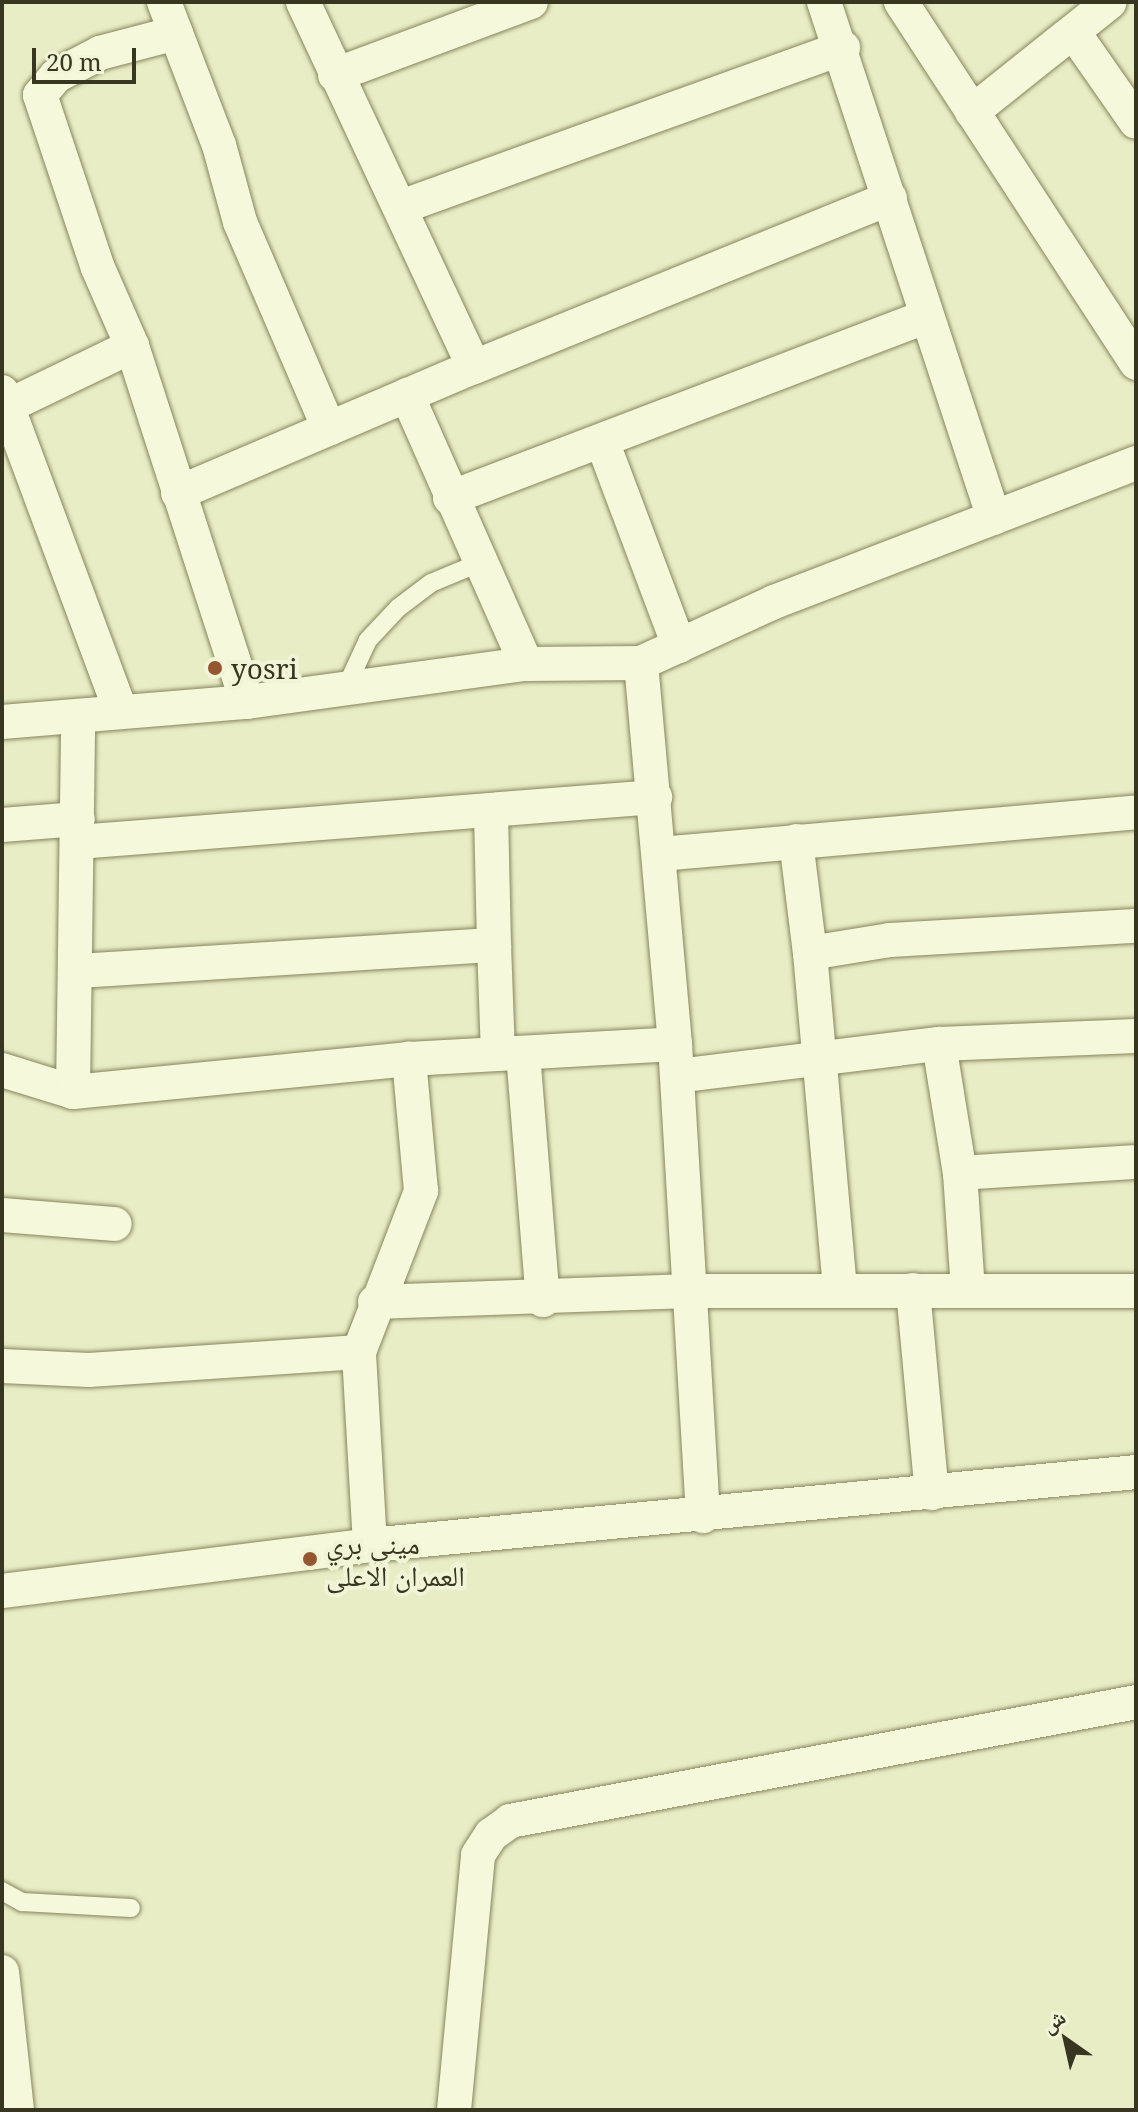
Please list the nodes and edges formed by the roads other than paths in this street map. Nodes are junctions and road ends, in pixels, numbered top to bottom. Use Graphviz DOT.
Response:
graph roads {
  1 [pos="164,2"];
  2 [pos="303,2"];
  3 [pos="531,2"];
  4 [pos="824,2"];
  5 [pos="901,2"];
  6 [pos="1110,2"];
  7 [pos="176,33"];
  8 [pos="1074,33"];
  9 [pos="843,48"];
  10 [pos="335,75"];
  11 [pos="972,112"];
  12 [pos="1136,122"];
  13 [pos="890,198"];
  14 [pos="401,207"];
  15 [pos="925,317"];
  16 [pos="132,346"];
  17 [pos="1136,363"];
  18 [pos="474,367"];
  19 [pos="407,395"];
  20 [pos="5,399"];
  21 [pos="329,429"];
  22 [pos="602,441"];
  23 [pos="1136,463"];
  24 [pos="178,493"];
  25 [pos="450,498"];
  26 [pos="994,518"];
  27 [pos="479,563"];
  28 [pos="679,646"];
  29 [pos="641,663"];
  30 [pos="526,664"];
  31 [pos="348,683"];
  32 [pos="247,702"];
  33 [pos="121,712"];
  34 [pos="78,716"];
  35 [pos="2,722"];
  36 [pos="655,797"];
  37 [pos="491,810"];
  38 [pos="1136,812"];
  39 [pos="2,825"];
  40 [pos="78,830"];
  41 [pos="796,841"];
  42 [pos="660,854"];
  43 [pos="1136,926"];
  44 [pos="494,945"];
  45 [pos="810,953"];
  46 [pos="79,971"];
  47 [pos="1136,1036"];
  48 [pos="939,1044"];
  49 [pos="510,1054"];
  50 [pos="409,1059"];
  51 [pos="818,1059"];
  52 [pos="676,1060"];
  53 [pos="2,1070"];
  54 [pos="73,1092"];
  55 [pos="1136,1162"];
  56 [pos="960,1173"];
  57 [pos="2,1215"];
  58 [pos="115,1224"];
  59 [pos="913,1290"];
  60 [pos="968,1290"];
  61 [pos="690,1291"];
  62 [pos="840,1291"];
  63 [pos="1136,1291"];
  64 [pos="543,1300"];
  65 [pos="375,1302"];
  66 [pos="359,1352"];
  67 [pos="2,1366"];
  68 [pos="1136,1472"];
  69 [pos="932,1493"];
  70 [pos="703,1516"];
  71 [pos="370,1545"];
  72 [pos="2,1591"];
  73 [pos="1136,1702"];
  74 [pos="2,1891"];
  75 [pos="131,1908"];
  76 [pos="2,1972"];
  77 [pos="17,2110"];
  78 [pos="454,2110"];
  1 -- 7 [label="street"];
  2 -- 10 [label="street"];
  3 -- 10 [label="street"];
  4 -- 9 [label="street"];
  5 -- 11 [label="street"];
  6 -- 8 [label="street"];
  7 -- 16 [label="street"];
  7 -- 21 [label="street"];
  8 -- 11 [label="street"];
  8 -- 12 [label="street"];
  9 -- 13 [label="street"];
  9 -- 14 [label="street"];
  10 -- 14 [label="street"];
  11 -- 17 [label="street"];
  13 -- 15 [label="street"];
  13 -- 18 [label="street"];
  14 -- 18 [label="street"];
  15 -- 22 [label="street"];
  15 -- 26 [label="street"];
  16 -- 20 [label="street"];
  16 -- 24 [label="street"];
  18 -- 19 [label="street"];
  19 -- 21 [label="street"];
  19 -- 25 [label="street"];
  20 -- 33 [label="street"];
  21 -- 24 [label="street"];
  22 -- 25 [label="street"];
  22 -- 28 [label="street"];
  23 -- 26 [label="street"];
  24 -- 32 [label="street"];
  25 -- 27 [label="street"];
  26 -- 28 [label="street"];
  27 -- 30 [label="street"];
  27 -- 31 [label="lane"];
  28 -- 29 [label="street"];
  29 -- 30 [label="street"];
  29 -- 36 [label="street"];
  30 -- 31 [label="street"];
  31 -- 32 [label="street"];
  32 -- 33 [label="street"];
  33 -- 34 [label="street"];
  34 -- 35 [label="street"];
  34 -- 40 [label="street"];
  36 -- 37 [label="street"];
  36 -- 42 [label="street"];
  37 -- 40 [label="street"];
  37 -- 44 [label="street"];
  38 -- 41 [label="street"];
  39 -- 40 [label="street"];
  40 -- 46 [label="street"];
  41 -- 42 [label="street"];
  41 -- 45 [label="street"];
  42 -- 52 [label="street"];
  43 -- 45 [label="street"];
  44 -- 46 [label="street"];
  44 -- 49 [label="street"];
  45 -- 51 [label="street"];
  46 -- 54 [label="street"];
  47 -- 48 [label="street"];
  48 -- 51 [label="street"];
  48 -- 56 [label="street"];
  49 -- 50 [label="street"];
  49 -- 52 [label="street"];
  49 -- 64 [label="street"];
  50 -- 54 [label="street"];
  50 -- 65 [label="street"];
  51 -- 52 [label="street"];
  51 -- 62 [label="street"];
  52 -- 61 [label="street"];
  53 -- 54 [label="street"];
  55 -- 56 [label="street"];
  56 -- 60 [label="street"];
  57 -- 58 [label="street"];
  59 -- 60 [label="street"];
  59 -- 62 [label="street"];
  59 -- 69 [label="street"];
  60 -- 63 [label="street"];
  61 -- 62 [label="street"];
  61 -- 64 [label="street"];
  61 -- 70 [label="street"];
  64 -- 65 [label="street"];
  65 -- 66 [label="street"];
  66 -- 67 [label="street"];
  66 -- 71 [label="street"];
  68 -- 69 [label="street"];
  69 -- 70 [label="street"];
  70 -- 71 [label="street"];
  71 -- 72 [label="street"];
  73 -- 78 [label="street"];
  74 -- 75 [label="lane"];
  76 -- 77 [label="street"];
}
